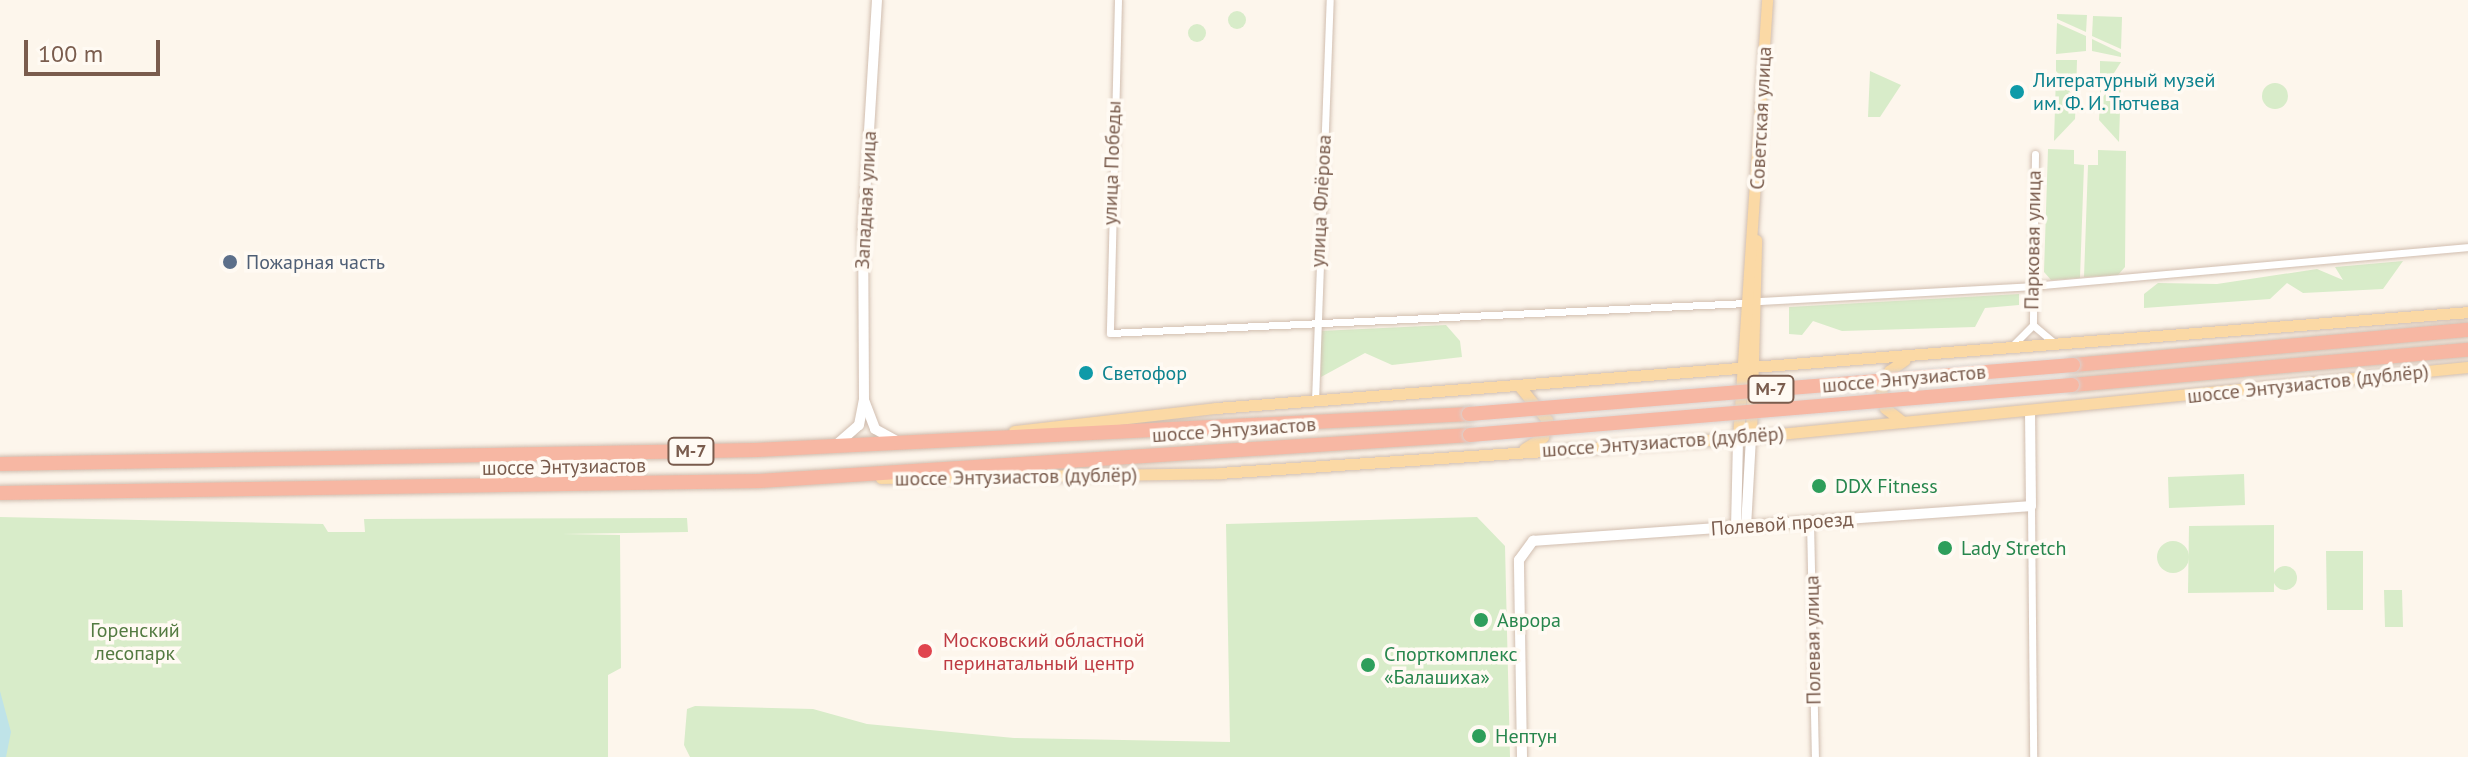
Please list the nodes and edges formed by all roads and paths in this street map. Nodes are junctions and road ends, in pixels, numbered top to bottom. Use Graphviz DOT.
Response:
graph roads {
  1 [pos="877,0"];
  2 [pos="1118,0"];
  3 [pos="1330,0"];
  4 [pos="1767,0"];
  5 [pos="2035,154"];
  6 [pos="1755,235"];
  7 [pos="2468,247"];
  8 [pos="2032,286"];
  9 [pos="1759,301"];
  10 [pos="1745,303"];
  11 [pos="2468,312"];
  12 [pos="1315,325"];
  13 [pos="2033,325"];
  14 [pos="2468,330"];
  15 [pos="2063,345"];
  16 [pos="2005,350"];
  17 [pos="2468,350"];
  18 [pos="1913,358"];
  19 [pos="2468,367"];
  20 [pos="1756,371"];
  21 [pos="1740,372"];
  22 [pos="1520,387"];
  23 [pos="864,400"];
  24 [pos="1315,402"];
  25 [pos="2030,412"];
  26 [pos="1910,423"];
  27 [pos="1751,437"];
  28 [pos="1738,438"];
  29 [pos="951,439"];
  30 [pos="899,442"];
  31 [pos="835,446"];
  32 [pos="1515,452"];
  33 [pos="0,464"];
  34 [pos="855,477"];
  35 [pos="0,493"];
  36 [pos="2031,506"];
  37 [pos="1810,522"];
  38 [pos="1741,527"];
  39 [pos="1522,757"];
  40 [pos="1815,757"];
  41 [pos="2033,757"];
  1 -- 23 [label="street, Западная улица"];
  2 -- 12 [label="street, улица Победы"];
  3 -- 12 [label="street, улица Флёрова"];
  4 -- 6 [label="main road, Советская улица"];
  5 -- 8 [label="street, Парковая улица"];
  6 -- 9 [label="main road, Советская улица"];
  6 -- 10 [label="main road, Советская улица"];
  7 -- 8 [label="street"];
  8 -- 9 [label="street"];
  8 -- 13 [label="street, Парковая улица"];
  9 -- 20 [label="main road, Советская улица"];
  10 -- 12 [label="street"];
  10 -- 21 [label="main road, Советская улица"];
  11 -- 15 [label="main road, шоссе Энтузиастов (дублёр)"];
  12 -- 24 [label="street, улица Флёрова"];
  13 -- 15 [label="street, Парковая улица"];
  13 -- 16 [label="street, Парковая улица"];
  14 -- 29 [label="highway, шоссе Энтузиастов / М-7, bridge"];
  15 -- 16 [label="main road, шоссе Энтузиастов (дублёр)"];
  16 -- 18 [label="main road, шоссе Энтузиастов (дублёр)"];
  17 -- 34 [label="highway, шоссе Энтузиастов / М-7, bridge"];
  18 -- 20 [label="main road, шоссе Энтузиастов (дублёр)"];
  18 -- 26 [label="main road"];
  19 -- 25 [label="main road, шоссе Энтузиастов (дублёр)"];
  20 -- 21 [label="main road, шоссе Энтузиастов (дублёр)"];
  20 -- 27 [label="main road, Советская улица"];
  21 -- 22 [label="main road, шоссе Энтузиастов (дублёр)"];
  21 -- 28 [label="main road, Советская улица"];
  22 -- 24 [label="main road, шоссе Энтузиастов (дублёр)"];
  22 -- 32 [label="main road"];
  23 -- 30 [label="street, Западная улица"];
  23 -- 31 [label="street, Западная улица"];
  24 -- 29 [label="main road, шоссе Энтузиастов (дублёр)"];
  25 -- 26 [label="main road, шоссе Энтузиастов (дублёр)"];
  25 -- 36 [label="street"];
  26 -- 27 [label="main road, шоссе Энтузиастов (дублёр)"];
  27 -- 28 [label="main road, шоссе Энтузиастов (дублёр)"];
  27 -- 38 [label="street, Советская улица"];
  28 -- 32 [label="main road, шоссе Энтузиастов (дублёр)"];
  28 -- 38 [label="street, Советская улица"];
  29 -- 30 [label="highway, шоссе Энтузиастов / М-7"];
  30 -- 31 [label="highway, шоссе Энтузиастов / М-7"];
  31 -- 33 [label="highway, шоссе Энтузиастов / М-7"];
  32 -- 34 [label="main road, шоссе Энтузиастов (дублёр)"];
  34 -- 35 [label="highway, шоссе Энтузиастов / М-7"];
  36 -- 37 [label="street, Полевой проезд"];
  36 -- 41 [label="street"];
  37 -- 38 [label="street, Полевой проезд"];
  37 -- 40 [label="street, Полевая улица"];
  38 -- 39 [label="street, Полевой проезд"];
}
